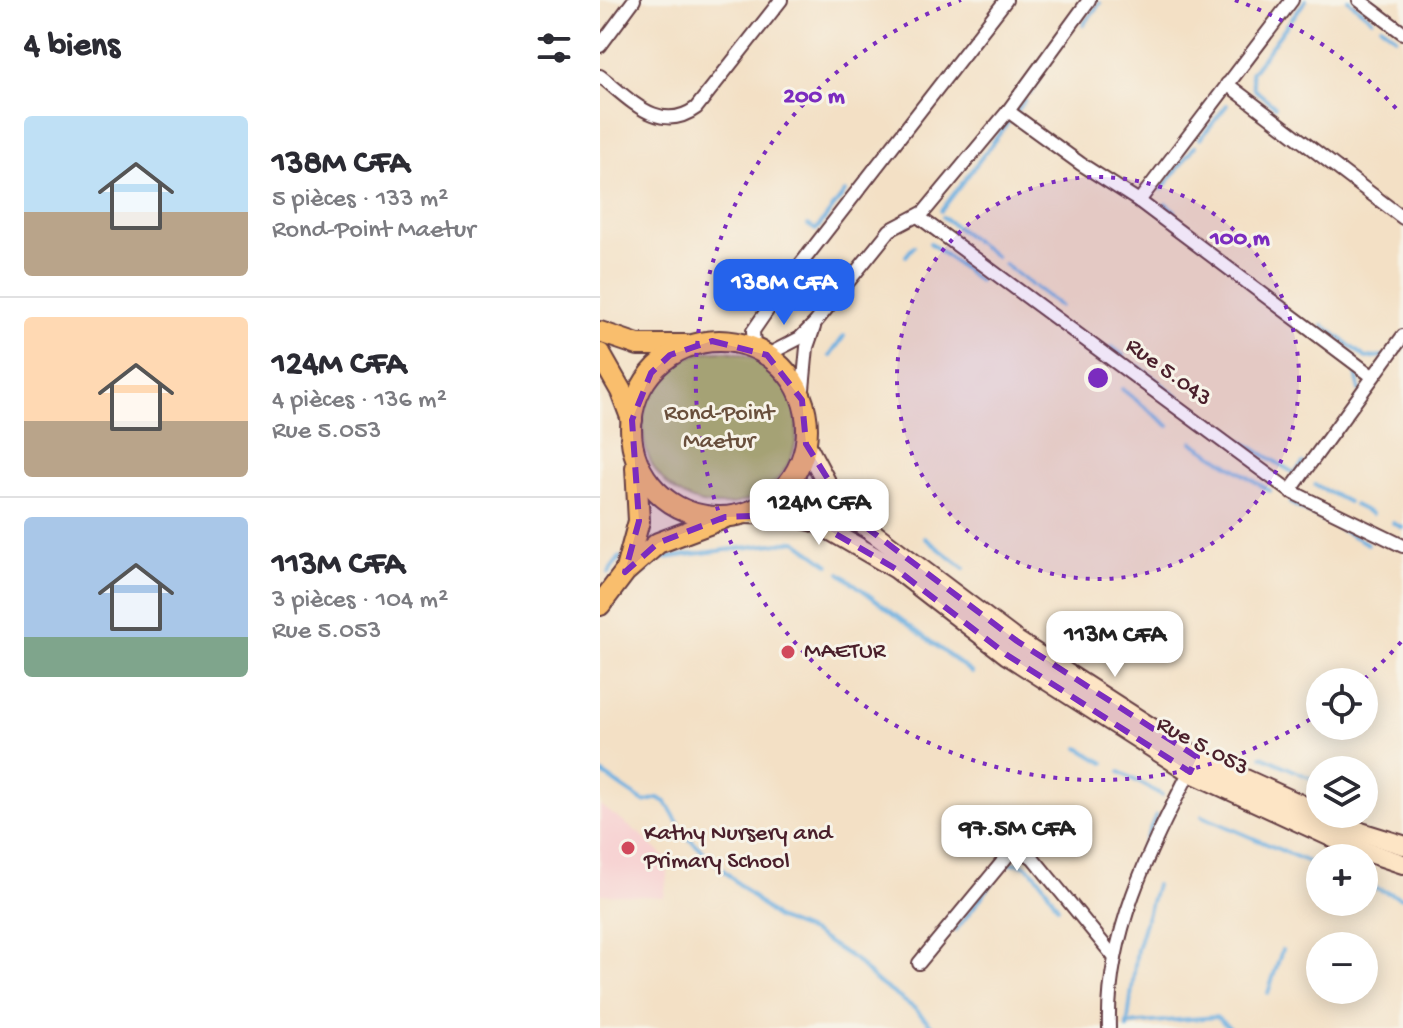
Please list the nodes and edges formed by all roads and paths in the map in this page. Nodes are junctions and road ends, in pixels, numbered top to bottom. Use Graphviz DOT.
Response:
graph roads {
  1 [pos="634,0"];
  2 [pos="781,0"];
  3 [pos="1006,0"];
  4 [pos="1089,0"];
  5 [pos="1292,0"];
  6 [pos="1359,0"];
  7 [pos="1403,33"];
  8 [pos="600,46"];
  9 [pos="600,76"];
  10 [pos="1227,84"];
  11 [pos="1008,111"];
  12 [pos="1139,201"];
  13 [pos="919,217"];
  14 [pos="1403,218"];
  15 [pos="815,323"];
  16 [pos="600,332"];
  17 [pos="1403,336"];
  18 [pos="694,344"];
  19 [pos="761,351"];
  20 [pos="600,354"];
  21 [pos="600,373"];
  22 [pos="1372,376"];
  23 [pos="621,391"];
  24 [pos="802,400"];
  25 [pos="632,420"];
  26 [pos="806,444"];
  27 [pos="635,453"];
  28 [pos="1290,491"];
  29 [pos="734,516"];
  30 [pos="1403,546"];
  31 [pos="625,572"];
  32 [pos="600,605"];
  33 [pos="1194,765"];
  34 [pos="1306,808"];
  35 [pos="1352,828"];
  36 [pos="1403,845"];
  37 [pos="1403,864"];
  38 [pos="1115,958"];
  39 [pos="919,963"];
  40 [pos="1109,1028"];
  1 -- 8 [label="street"];
  2 -- 9 [label="street"];
  3 -- 19 [label="street"];
  4 -- 11 [label="street"];
  5 -- 10 [label="street"];
  6 -- 7 [label="street"];
  10 -- 12 [label="street"];
  10 -- 14 [label="street"];
  11 -- 12 [label="street"];
  11 -- 13 [label="street"];
  12 -- 22 [label="street"];
  13 -- 15 [label="street"];
  13 -- 28 [label="street, Rue 5.043"];
  15 -- 19 [label="street"];
  15 -- 24 [label="street"];
  16 -- 18 [label="main road"];
  17 -- 22 [label="street"];
  18 -- 19 [label="main road"];
  18 -- 25 [label="main road"];
  19 -- 24 [label="main road"];
  20 -- 23 [label="main road"];
  21 -- 23 [label="main road"];
  22 -- 28 [label="street"];
  23 -- 25 [label="main road"];
  24 -- 26 [label="main road"];
  25 -- 27 [label="main road"];
  26 -- 29 [label="main road"];
  26 -- 33 [label="main road, Rue 5.053"];
  27 -- 29 [label="main road"];
  27 -- 31 [label="main road"];
  28 -- 30 [label="street, Rue 5.043"];
  29 -- 31 [label="main road"];
  29 -- 33 [label="main road, Rue 5.053"];
  31 -- 32 [label="main road"];
  33 -- 34 [label="main road, Rue 5.053"];
  33 -- 37 [label="main road, Rue 5.053"];
  33 -- 38 [label="street"];
  35 -- 36 [label="main road, Rue 5.053"];
  38 -- 39 [label="street"];
  38 -- 40 [label="street"];
}
